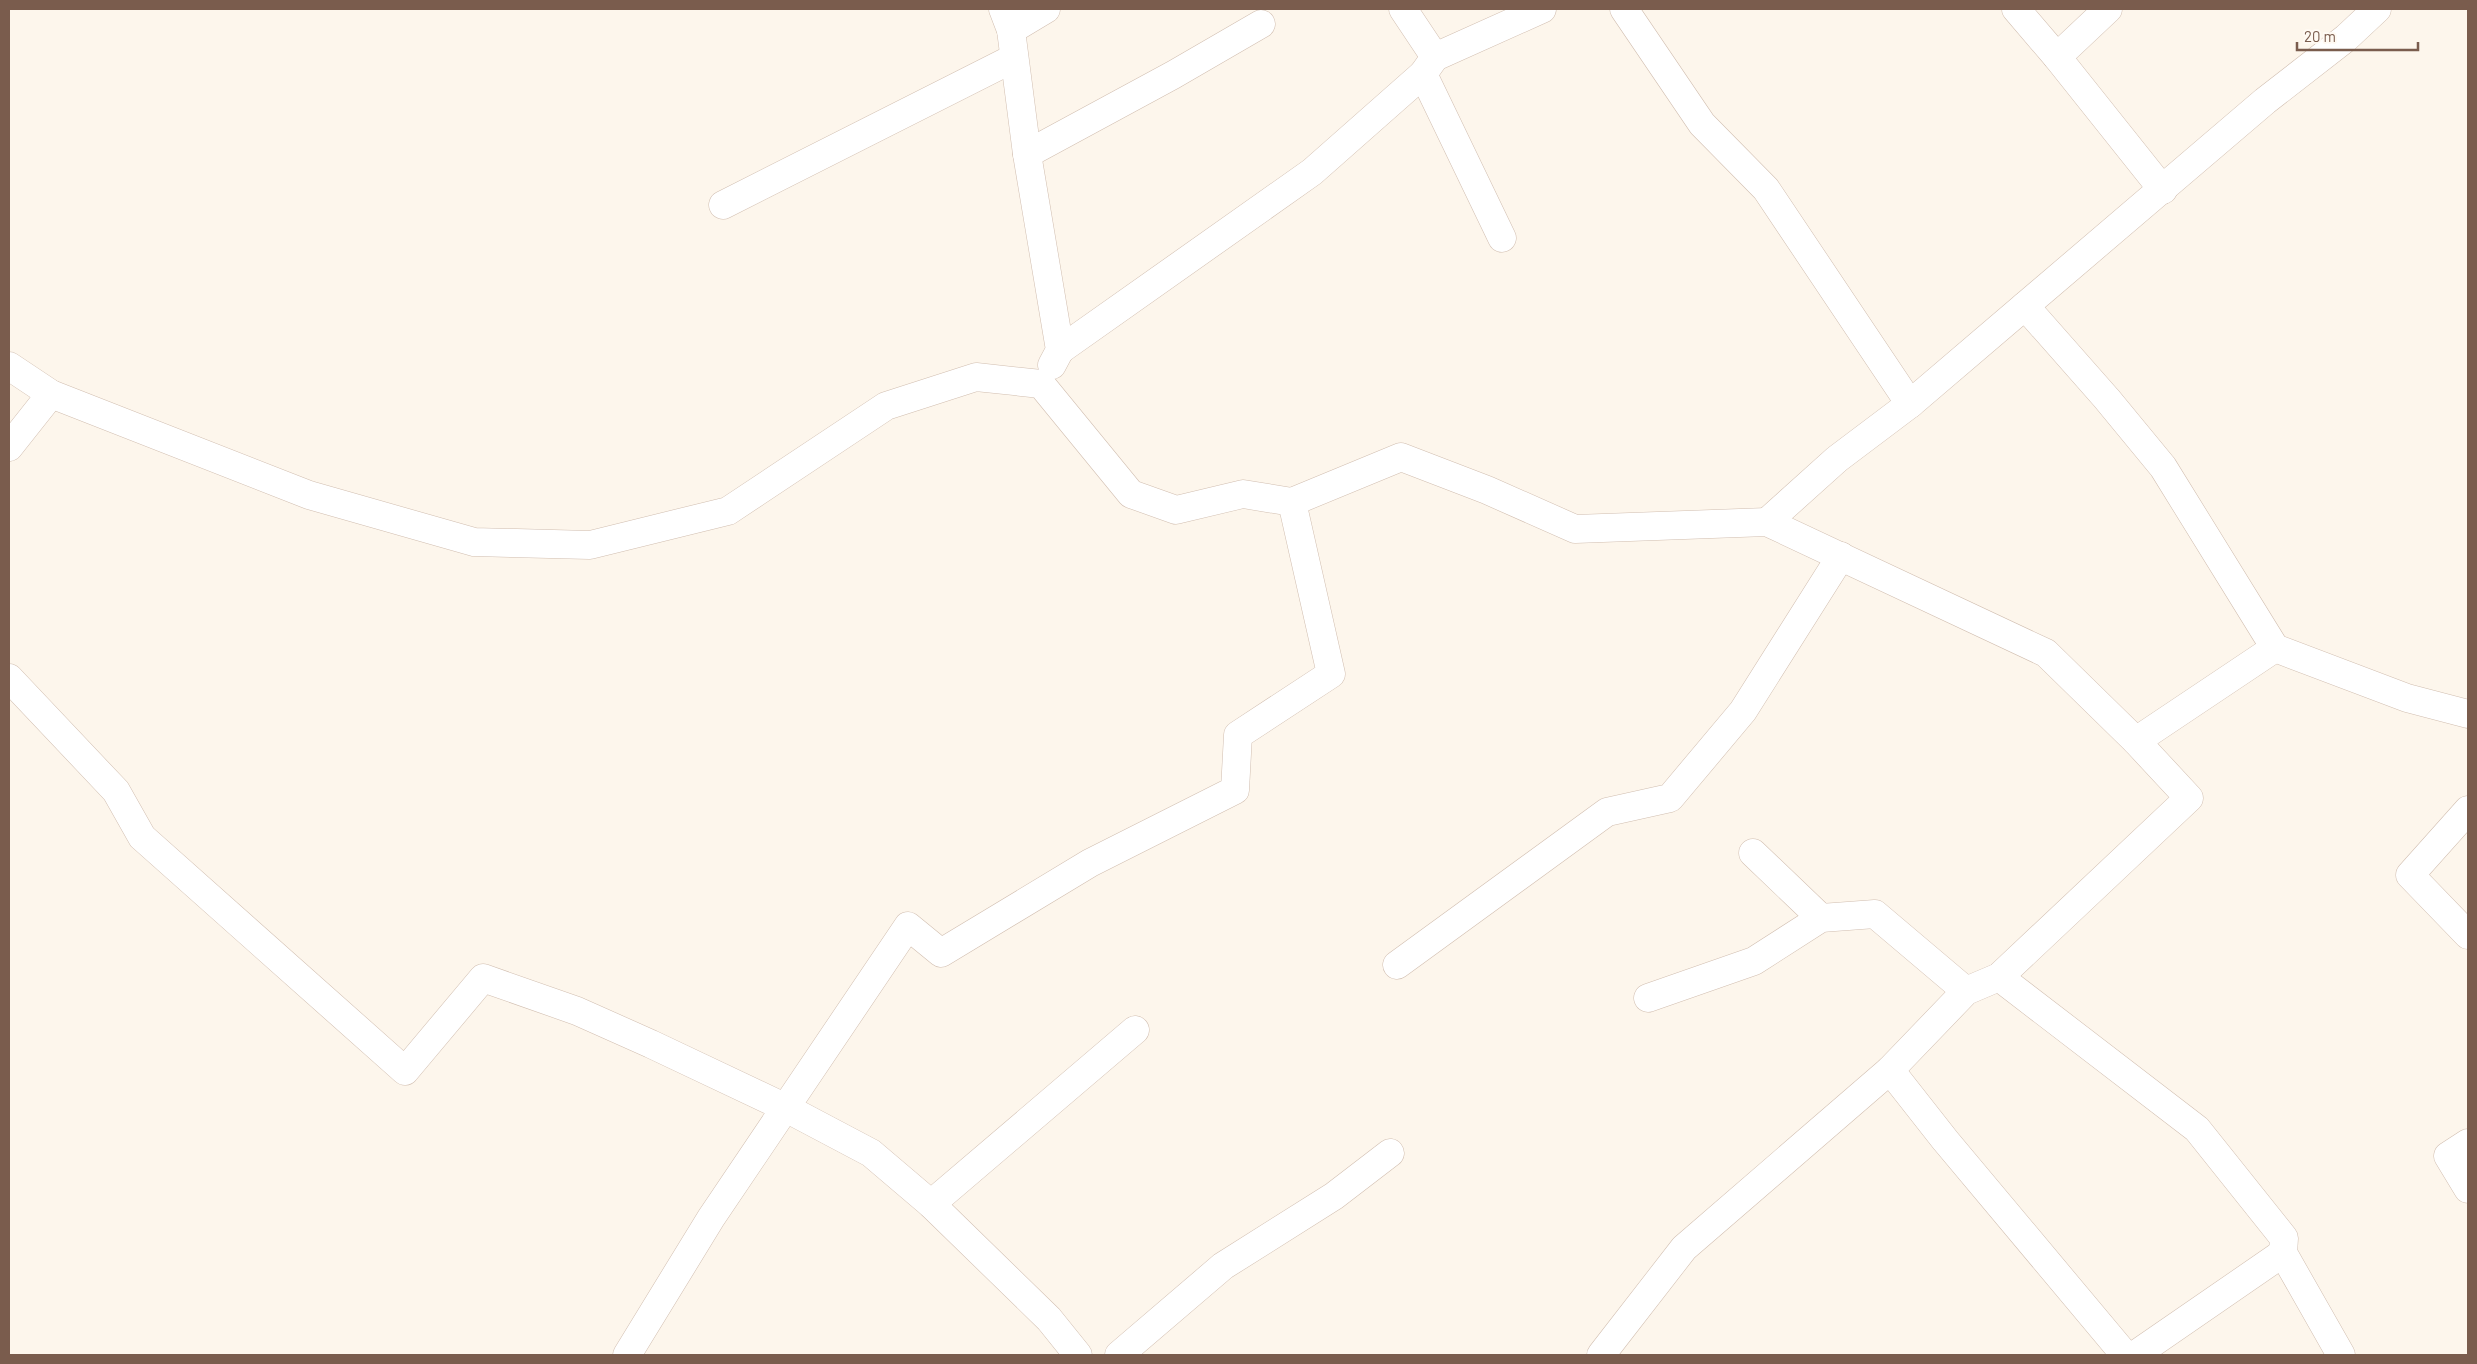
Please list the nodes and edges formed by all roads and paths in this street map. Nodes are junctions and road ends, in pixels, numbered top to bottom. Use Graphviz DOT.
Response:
graph roads {
  1 [pos="1046,9"];
  2 [pos="1402,9"];
  3 [pos="1542,9"];
  4 [pos="1624,9"];
  5 [pos="2016,9"];
  6 [pos="2108,9"];
  7 [pos="2377,9"];
  8 [pos="1007,19"];
  9 [pos="1261,24"];
  10 [pos="2057,57"];
  11 [pos="1014,58"];
  12 [pos="1429,66"];
  13 [pos="1027,154"];
  14 [pos="2163,190"];
  15 [pos="723,205"];
  16 [pos="1502,238"];
  17 [pos="2025,306"];
  18 [pos="1060,350"];
  19 [pos="9,366"];
  20 [pos="1041,384"];
  21 [pos="51,394"];
  22 [pos="1910,404"];
  23 [pos="9,448"];
  24 [pos="1292,502"];
  25 [pos="1767,522"];
  26 [pos="1840,556"];
  27 [pos="2276,648"];
  28 [pos="9,678"];
  29 [pos="2468,714"];
  30 [pos="2136,741"];
  31 [pos="2468,810"];
  32 [pos="1753,853"];
  33 [pos="1822,918"];
  34 [pos="2468,935"];
  35 [pos="1397,965"];
  36 [pos="1999,977"];
  37 [pos="1966,991"];
  38 [pos="1648,998"];
  39 [pos="1135,1030"];
  40 [pos="1890,1070"];
  41 [pos="784,1107"];
  42 [pos="2468,1142"];
  43 [pos="1390,1153"];
  44 [pos="2468,1189"];
  45 [pos="931,1204"];
  46 [pos="2282,1253"];
  47 [pos="627,1355"];
  48 [pos="1078,1355"];
  49 [pos="1119,1355"];
  50 [pos="1601,1355"];
  51 [pos="2124,1355"];
  52 [pos="2135,1355"];
  53 [pos="2340,1355"];
  1 -- 8 [label="street"];
  2 -- 12 [label="street"];
  3 -- 12 [label="street"];
  4 -- 22 [label="street"];
  5 -- 10 [label="street"];
  6 -- 10 [label="street"];
  7 -- 14 [label="street"];
  8 -- 11 [label="street"];
  9 -- 13 [label="street"];
  10 -- 14 [label="street"];
  11 -- 13 [label="street"];
  11 -- 15 [label="street"];
  12 -- 16 [label="street"];
  12 -- 18 [label="street"];
  13 -- 18 [label="street"];
  14 -- 17 [label="street"];
  17 -- 22 [label="street"];
  17 -- 27 [label="street"];
  18 -- 20 [label="street"];
  19 -- 21 [label="street"];
  20 -- 21 [label="street"];
  20 -- 24 [label="street"];
  21 -- 23 [label="street"];
  22 -- 25 [label="street"];
  24 -- 25 [label="street"];
  24 -- 41 [label="street"];
  25 -- 26 [label="street"];
  26 -- 30 [label="street"];
  26 -- 35 [label="street"];
  27 -- 29 [label="street"];
  27 -- 30 [label="street"];
  28 -- 41 [label="street"];
  30 -- 36 [label="street"];
  31 -- 34 [label="street"];
  32 -- 33 [label="street"];
  33 -- 37 [label="street"];
  33 -- 38 [label="street"];
  36 -- 37 [label="street"];
  36 -- 46 [label="street"];
  37 -- 40 [label="street"];
  39 -- 45 [label="street"];
  40 -- 50 [label="street"];
  40 -- 51 [label="street"];
  41 -- 45 [label="street"];
  41 -- 47 [label="street"];
  42 -- 44 [label="street"];
  43 -- 49 [label="street"];
  45 -- 48 [label="street"];
  46 -- 52 [label="street"];
  46 -- 53 [label="street"];
}
